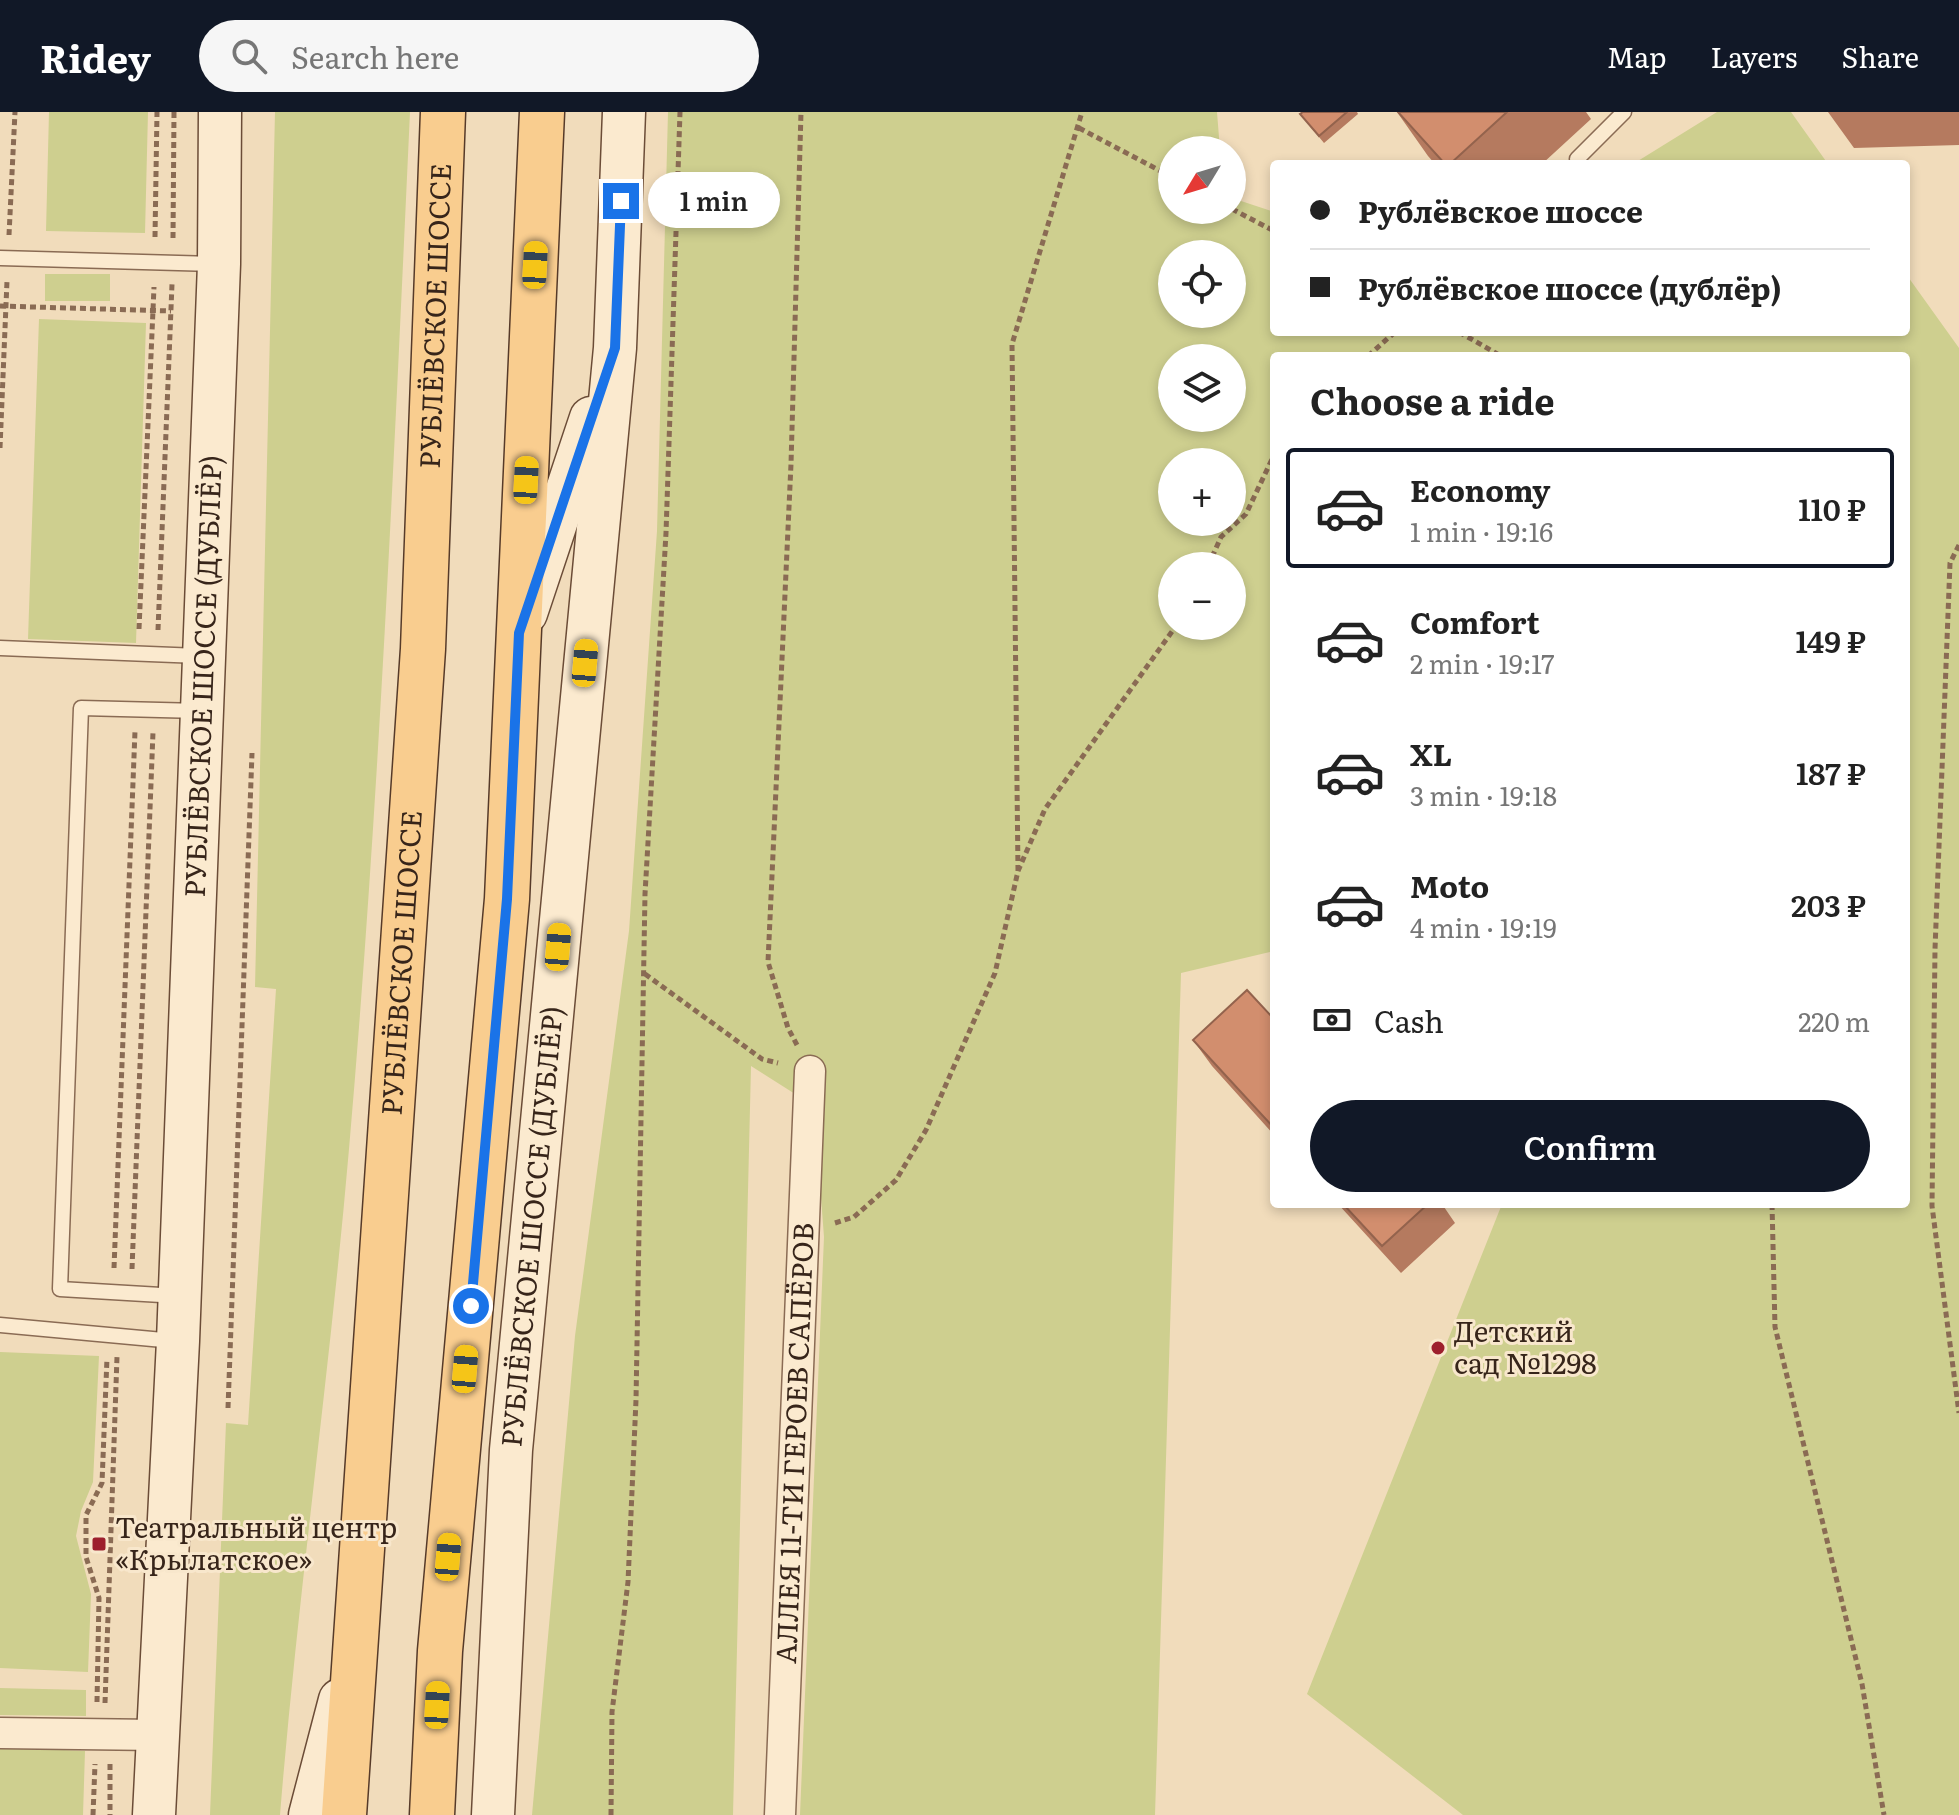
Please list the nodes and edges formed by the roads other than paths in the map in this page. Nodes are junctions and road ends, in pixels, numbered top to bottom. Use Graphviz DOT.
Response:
graph roads {
  1 [pos="220,112"];
  2 [pos="443,112"];
  3 [pos="542,112"];
  4 [pos="624,112"];
  5 [pos="1624,112"];
  6 [pos="1577,159"];
  7 [pos="0,258"];
  8 [pos="219,264"];
  9 [pos="615,348"];
  10 [pos="519,633"];
  11 [pos="0,648"];
  12 [pos="201,656"];
  13 [pos="201,711"];
  14 [pos="810,1071"];
  15 [pos="180,1296"];
  16 [pos="0,1325"];
  17 [pos="178,1341"];
  18 [pos="354,1649"];
  19 [pos="0,1733"];
  20 [pos="157,1735"];
  21 [pos="154,1815"];
  22 [pos="310,1815"];
  23 [pos="344,1815"];
  24 [pos="432,1815"];
  25 [pos="493,1815"];
  26 [pos="780,1815"];
  1 -- 8 [label="main road, РУБЛЁВСКОЕ ШОССЕ (ДУБЛЁР)"];
  2 -- 18 [label="main road, РУБЛЁВСКОЕ ШОССЕ"];
  3 -- 10 [label="main road"];
  4 -- 9 [label="main road, РУБЛЁВСКОЕ ШОССЕ (ДУБЛЁР)"];
  5 -- 6 [label="lane"];
  7 -- 8 [label="lane"];
  8 -- 12 [label="main road, РУБЛЁВСКОЕ ШОССЕ (ДУБЛЁР)"];
  9 -- 10 [label="main road"];
  9 -- 25 [label="main road, РУБЛЁВСКОЕ ШОССЕ (ДУБЛЁР)"];
  10 -- 24 [label="main road"];
  11 -- 12 [label="lane"];
  12 -- 13 [label="main road, РУБЛЁВСКОЕ ШОССЕ (ДУБЛЁР)"];
  13 -- 15 [label="main road, РУБЛЁВСКОЕ ШОССЕ (ДУБЛЁР)"];
  13 -- 15 [label="lane"];
  14 -- 26 [label="street, АЛЛЕЯ 11-ТИ ГЕРОЕВ САПЁРОВ"];
  15 -- 17 [label="main road, РУБЛЁВСКОЕ ШОССЕ (ДУБЛЁР)"];
  16 -- 17 [label="lane"];
  17 -- 20 [label="main road, РУБЛЁВСКОЕ ШОССЕ (ДУБЛЁР)"];
  18 -- 22 [label="main road"];
  18 -- 23 [label="main road, РУБЛЁВСКОЕ ШОССЕ"];
  19 -- 20 [label="street"];
  20 -- 21 [label="main road, РУБЛЁВСКОЕ ШОССЕ (ДУБЛЁР)"];
}
